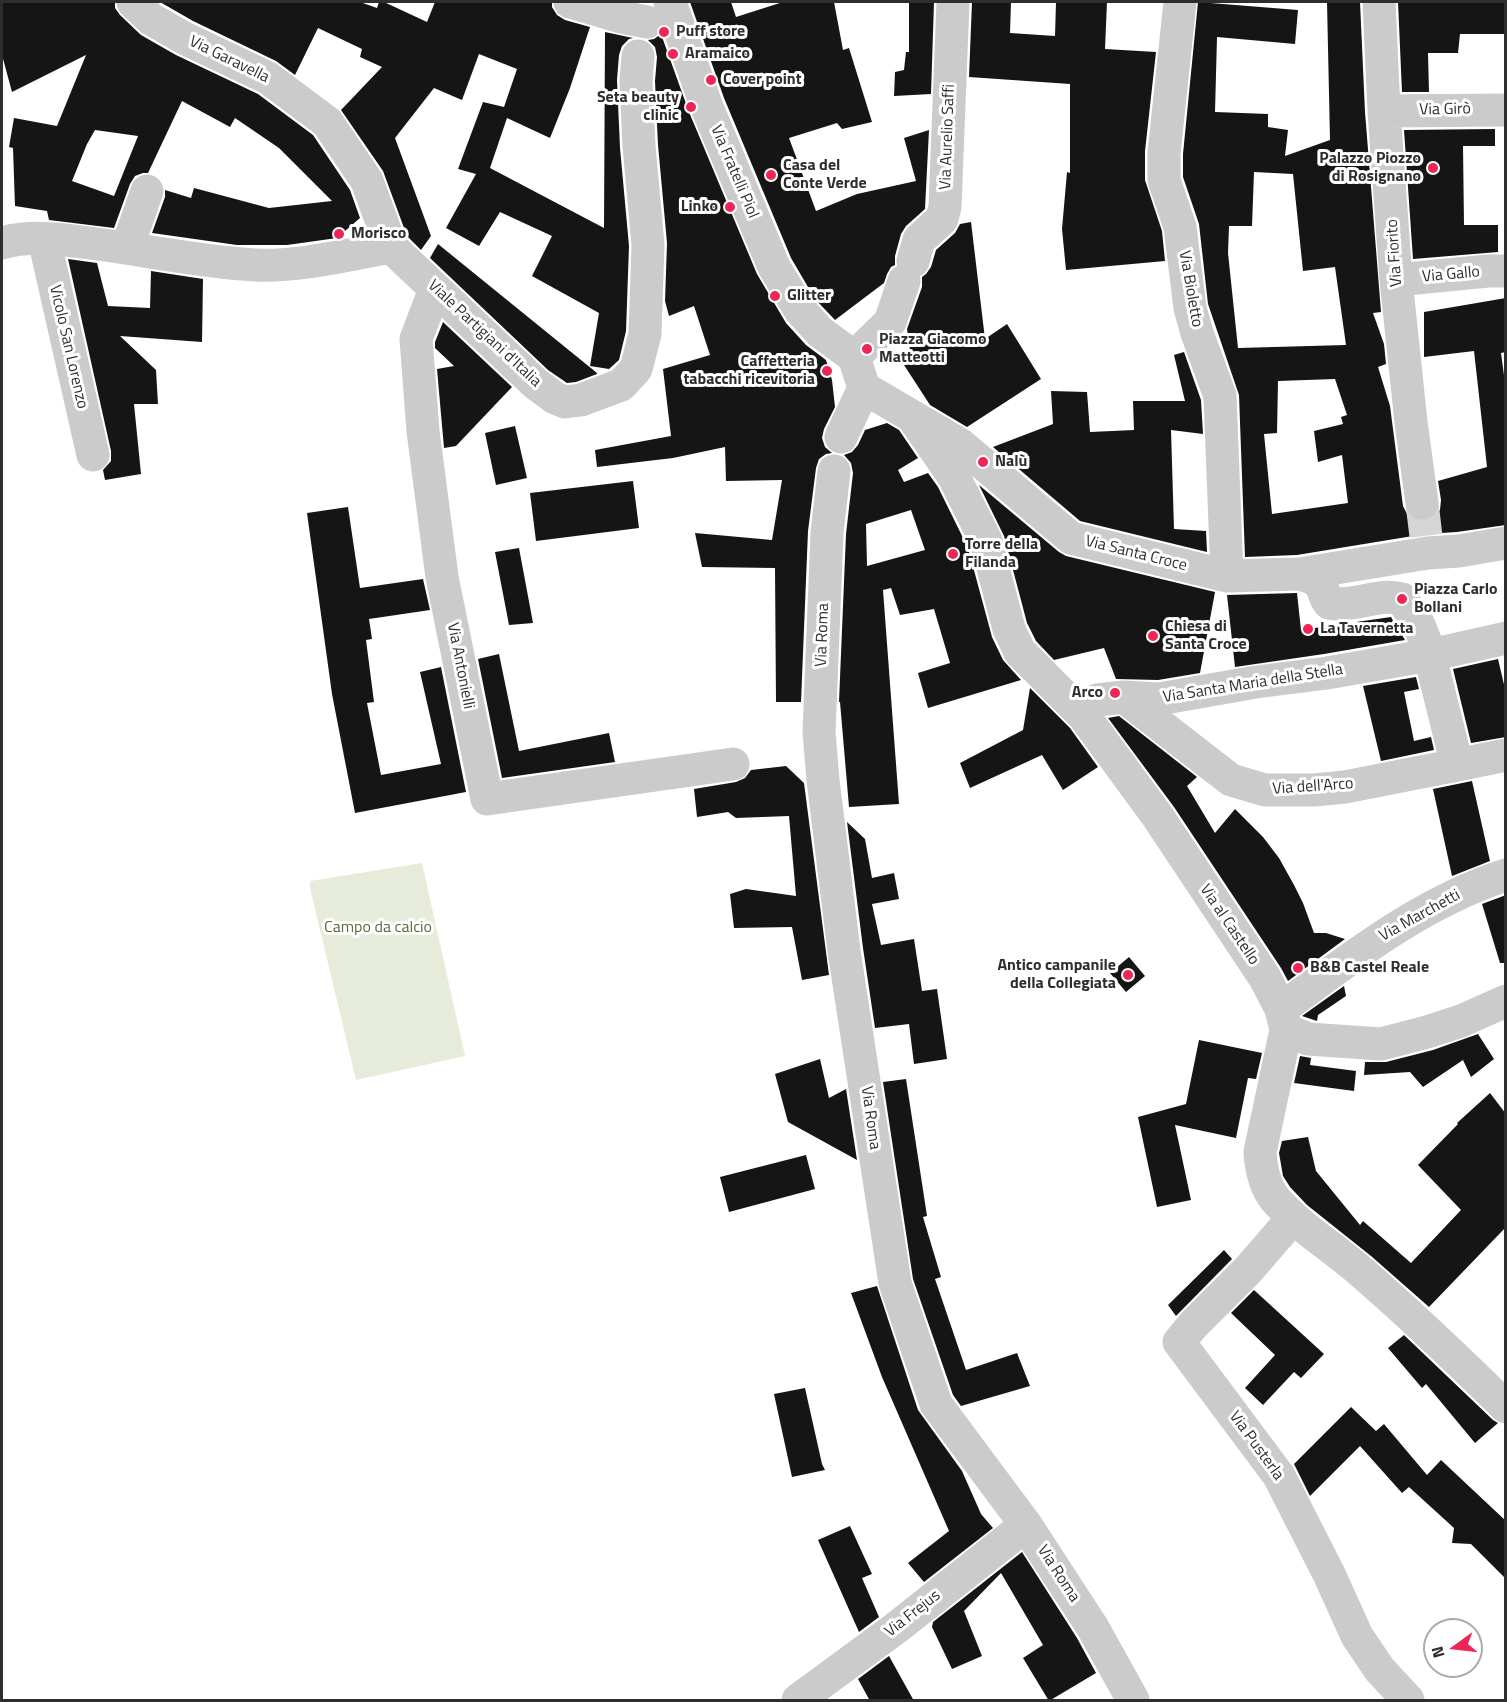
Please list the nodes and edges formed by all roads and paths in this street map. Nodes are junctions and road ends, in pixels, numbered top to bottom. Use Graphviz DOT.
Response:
graph roads {
  1 [pos="133,2"];
  2 [pos="570,2"];
  3 [pos="953,2"];
  4 [pos="1180,2"];
  5 [pos="1379,2"];
  6 [pos="652,23"];
  7 [pos="1506,110"];
  8 [pos="1384,111"];
  9 [pos="147,191"];
  10 [pos="15,234"];
  11 [pos="391,247"];
  12 [pos="127,248"];
  13 [pos="1506,272"];
  14 [pos="1396,279"];
  15 [pos="435,289"];
  16 [pos="854,357"];
  17 [pos="864,388"];
  18 [pos="912,416"];
  19 [pos="841,437"];
  20 [pos="93,455"];
  21 [pos="834,471"];
  22 [pos="1422,503"];
  23 [pos="1506,543"];
  24 [pos="1296,574"];
  25 [pos="1227,576"];
  26 [pos="1506,638"];
  27 [pos="1430,655"];
  28 [pos="1124,697"];
  29 [pos="1077,709"];
  30 [pos="1506,755"];
  31 [pos="733,764"];
  32 [pos="1457,765"];
  33 [pos="1506,875"];
  34 [pos="1506,1001"];
  35 [pos="1283,1019"];
  36 [pos="1293,1218"];
  37 [pos="1506,1407"];
  38 [pos="1026,1525"];
  39 [pos="798,1701"];
  40 [pos="1133,1701"];
  41 [pos="1408,1701"];
  1 -- 11 [label="street, Via Garavella"];
  2 -- 6 [label="street"];
  3 -- 16 [label="street, Via Aurelio Saffi"];
  4 -- 25 [label="street, Via Bioletto"];
  5 -- 8 [label="street, Via Fiorito"];
  6 -- 15 [label="street, Viale Partigiani d'Italia"];
  6 -- 16 [label="street, Via Fratelli Piol"];
  7 -- 8 [label="street, Via Girò"];
  8 -- 14 [label="street, Via Fiorito"];
  9 -- 12 [label="street"];
  10 -- 12 [label="street"];
  10 -- 20 [label="street, Vicolo San Lorenzo"];
  11 -- 12 [label="street"];
  11 -- 15 [label="street, Viale Partigiani d'Italia"];
  13 -- 14 [label="street, Via Gallo"];
  14 -- 22 [label="street, Via Fiorito"];
  15 -- 31 [label="street, Via Antonielli"];
  16 -- 17 [label="street"];
  17 -- 18 [label="street"];
  17 -- 19 [label="street"];
  18 -- 25 [label="street, Via Santa Croce"];
  18 -- 29 [label="street, Via al Castello"];
  21 -- 38 [label="street, Via Roma"];
  23 -- 24 [label="street"];
  24 -- 25 [label="street, Via Santa Croce"];
  24 -- 27 [label="street"];
  26 -- 27 [label="street, Via Santa Maria della Stella"];
  27 -- 28 [label="street, Via Santa Maria della Stella"];
  27 -- 32 [label="street"];
  28 -- 29 [label="street, Via Santa Maria della Stella"];
  28 -- 32 [label="street, Via dell'Arco"];
  29 -- 35 [label="street, Via al Castello"];
  30 -- 32 [label="street, Via dell'Arco"];
  33 -- 35 [label="street, Via Marchetti"];
  34 -- 35 [label="street"];
  35 -- 36 [label="street"];
  36 -- 37 [label="street"];
  36 -- 41 [label="street, Via Pusterla"];
  38 -- 39 [label="street, Via Frejus"];
  38 -- 40 [label="street, Via Roma"];
}
